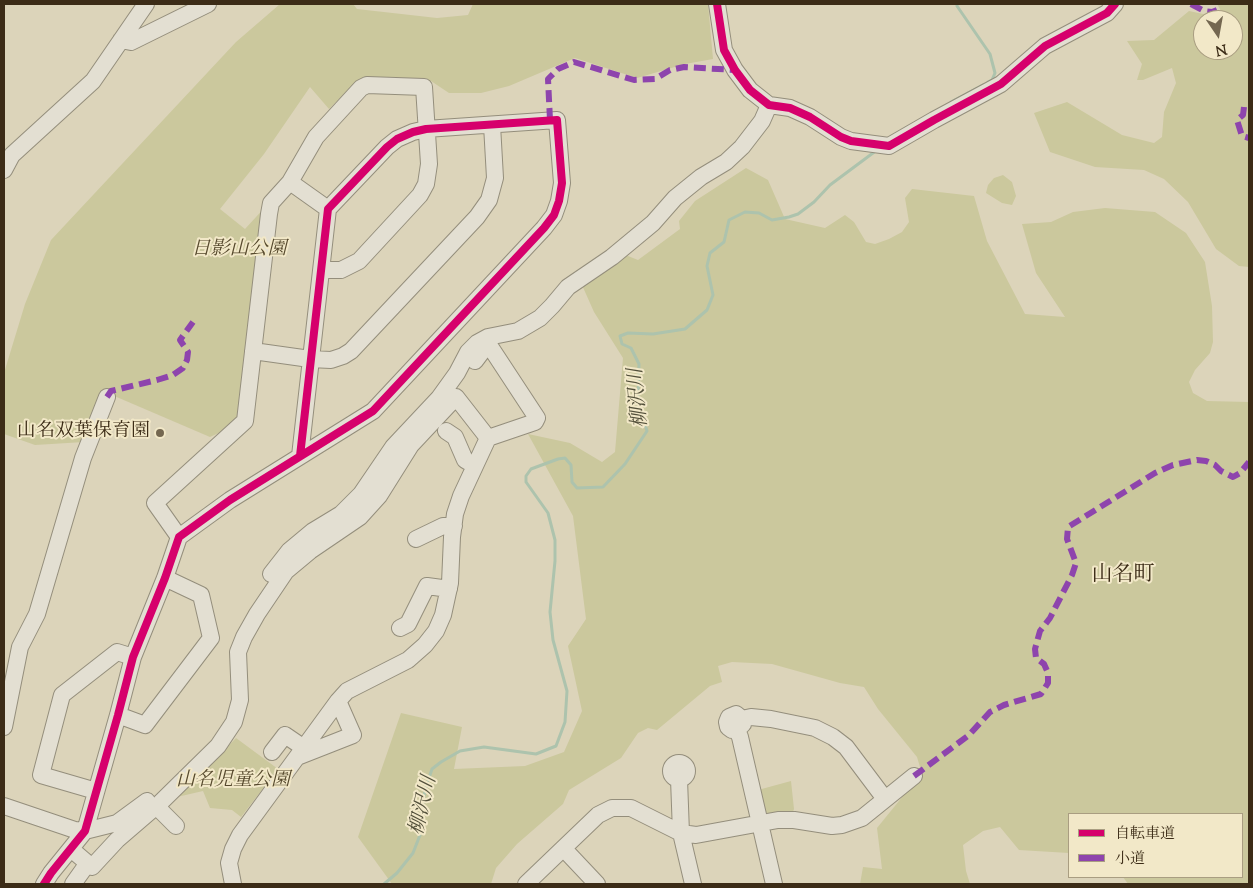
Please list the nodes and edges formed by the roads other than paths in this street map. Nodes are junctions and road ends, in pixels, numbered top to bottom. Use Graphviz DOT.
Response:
graph roads {
  1 [pos="146,4"];
  2 [pos="716,4"];
  3 [pos="1115,4"];
  4 [pos="198,6"];
  5 [pos="122,40"];
  6 [pos="769,106"];
  7 [pos="492,125"];
  8 [pos="426,129"];
  9 [pos="8,153"];
  10 [pos="4,170"];
  11 [pos="290,182"];
  12 [pos="328,209"];
  13 [pos="322,270"];
  14 [pos="253,351"];
  15 [pos="310,359"];
  16 [pos="107,397"];
  17 [pos="456,397"];
  18 [pos="446,431"];
  19 [pos="488,438"];
  20 [pos="300,456"];
  21 [pos="475,466"];
  22 [pos="454,526"];
  23 [pos="179,537"];
  24 [pos="416,539"];
  25 [pos="165,578"];
  26 [pos="449,589"];
  27 [pos="400,628"];
  28 [pos="133,657"];
  29 [pos="338,701"];
  30 [pos="118,715"];
  31 [pos="4,727"];
  32 [pos="216,741"];
  33 [pos="272,752"];
  34 [pos="300,752"];
  35 [pos="914,776"];
  36 [pos="679,779"];
  37 [pos="96,791"];
  38 [pos="885,799"];
  39 [pos="4,806"];
  40 [pos="156,806"];
  41 [pos="760,823"];
  42 [pos="176,826"];
  43 [pos="86,831"];
  44 [pos="681,833"];
  45 [pos="71,849"];
  46 [pos="564,849"];
  47 [pos="88,863"];
  48 [pos="44,884"];
  49 [pos="73,884"];
  50 [pos="233,884"];
  51 [pos="526,884"];
  52 [pos="597,884"];
  53 [pos="693,884"];
  54 [pos="774,884"];
  1 -- 5 [label="street"];
  2 -- 6 [label="street"];
  3 -- 6 [label="street"];
  4 -- 5 [label="street"];
  5 -- 9 [label="street"];
  6 -- 32 [label="street"];
  7 -- 8 [label="street"];
  7 -- 15 [label="street"];
  7 -- 20 [label="street"];
  8 -- 11 [label="street"];
  8 -- 12 [label="street"];
  8 -- 13 [label="street"];
  9 -- 10 [label="street"];
  11 -- 12 [label="street"];
  11 -- 14 [label="street"];
  12 -- 13 [label="street"];
  13 -- 15 [label="street"];
  14 -- 15 [label="street"];
  14 -- 23 [label="street"];
  15 -- 20 [label="street"];
  16 -- 31 [label="street"];
  17 -- 19 [label="street"];
  17 -- 19 [label="street"];
  17 -- 32 [label="street"];
  18 -- 21 [label="street"];
  19 -- 21 [label="street"];
  20 -- 23 [label="street"];
  21 -- 22 [label="street"];
  22 -- 24 [label="street"];
  22 -- 26 [label="street"];
  23 -- 25 [label="street"];
  25 -- 28 [label="street"];
  25 -- 30 [label="street"];
  26 -- 27 [label="street"];
  26 -- 29 [label="street"];
  28 -- 30 [label="street"];
  28 -- 37 [label="street"];
  29 -- 34 [label="street"];
  29 -- 34 [label="street"];
  30 -- 37 [label="street"];
  32 -- 40 [label="street"];
  32 -- 43 [label="street"];
  33 -- 34 [label="street"];
  34 -- 50 [label="street"];
  35 -- 38 [label="street"];
  36 -- 44 [label="street"];
  37 -- 43 [label="street"];
  38 -- 41 [label="street"];
  38 -- 41 [label="street"];
  39 -- 43 [label="street"];
  40 -- 42 [label="street"];
  40 -- 47 [label="street"];
  41 -- 44 [label="street"];
  41 -- 54 [label="street"];
  43 -- 45 [label="street"];
  44 -- 46 [label="street"];
  44 -- 53 [label="street"];
  45 -- 47 [label="street"];
  45 -- 48 [label="street"];
  46 -- 51 [label="street"];
  46 -- 52 [label="street"];
  47 -- 49 [label="street"];
}
